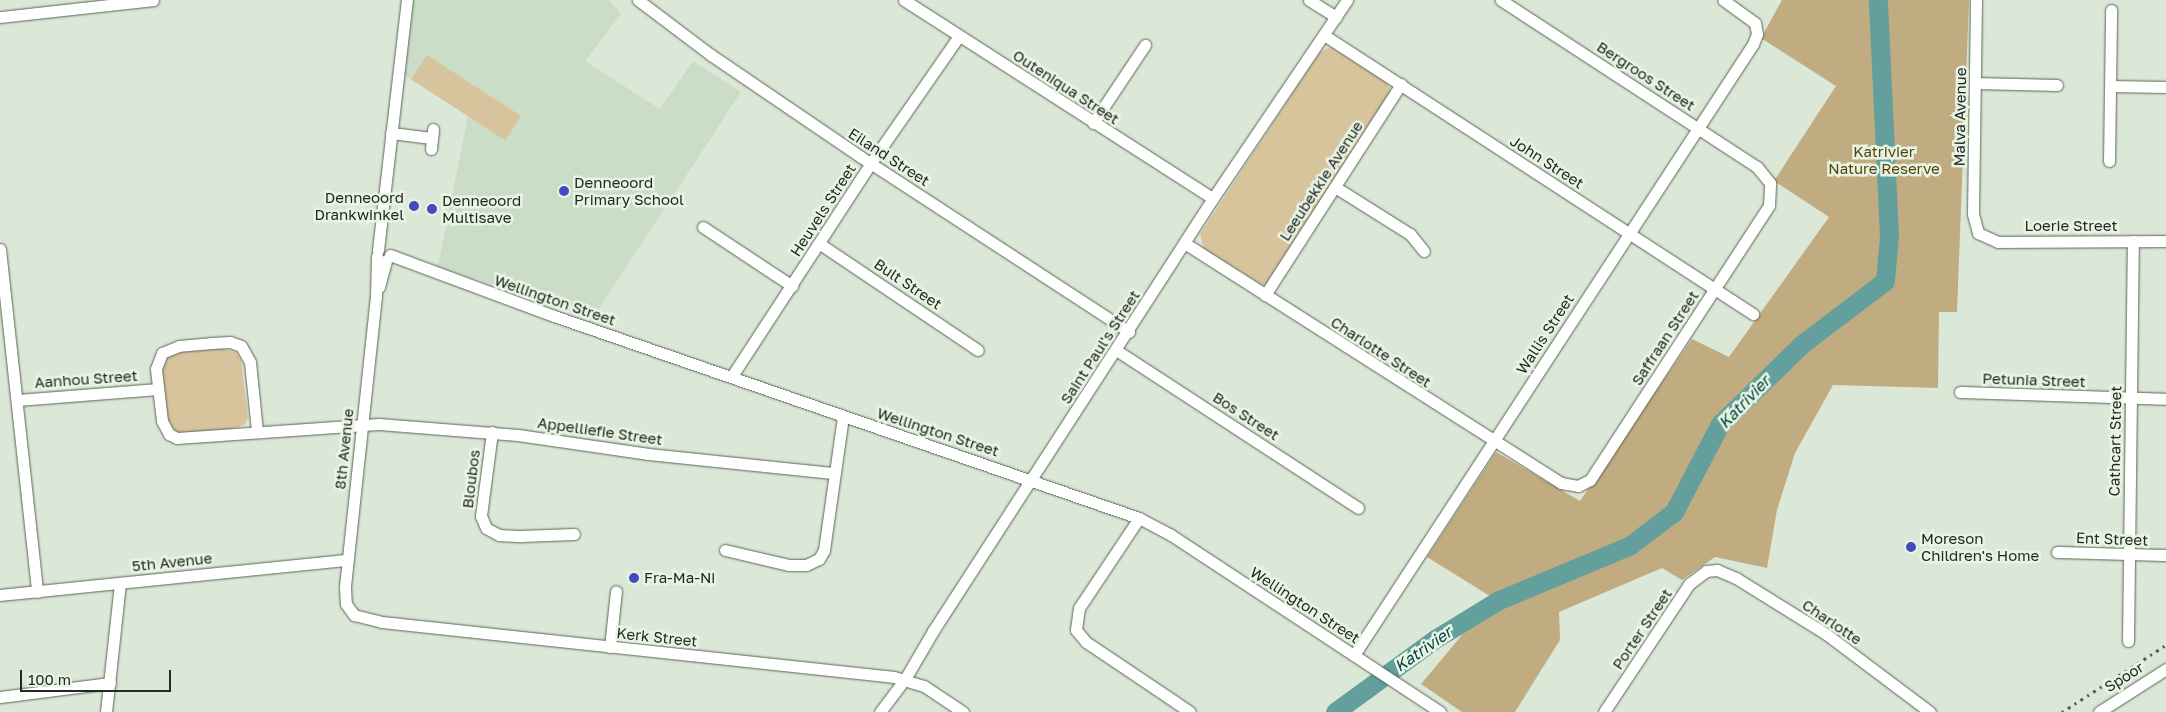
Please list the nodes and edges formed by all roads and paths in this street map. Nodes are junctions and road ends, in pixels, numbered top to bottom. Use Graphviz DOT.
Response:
graph roads {
  1 [pos="153,0"];
  2 [pos="407,0"];
  3 [pos="638,0"];
  4 [pos="904,0"];
  5 [pos="1309,0"];
  6 [pos="1347,0"];
  7 [pos="1501,0"];
  8 [pos="1723,0"];
  9 [pos="1976,0"];
  10 [pos="2111,10"];
  11 [pos="0,17"];
  12 [pos="1336,17"];
  13 [pos="1324,34"];
  14 [pos="959,36"];
  15 [pos="1145,44"];
  16 [pos="1975,83"];
  17 [pos="1401,84"];
  18 [pos="2058,85"];
  19 [pos="2111,86"];
  20 [pos="2166,87"];
  21 [pos="1093,123"];
  22 [pos="1699,128"];
  23 [pos="391,133"];
  24 [pos="432,138"];
  25 [pos="2109,162"];
  26 [pos="870,164"];
  27 [pos="1770,183"];
  28 [pos="1335,187"];
  29 [pos="1213,198"];
  30 [pos="703,227"];
  31 [pos="1629,232"];
  32 [pos="1978,233"];
  33 [pos="2133,241"];
  34 [pos="2166,241"];
  35 [pos="820,244"];
  36 [pos="1186,244"];
  37 [pos="0,249"];
  38 [pos="1424,250"];
  39 [pos="383,254"];
  40 [pos="792,286"];
  41 [pos="1714,288"];
  42 [pos="1265,295"];
  43 [pos="3,308"];
  44 [pos="1754,314"];
  45 [pos="1128,332"];
  46 [pos="978,350"];
  47 [pos="1116,350"];
  48 [pos="732,376"];
  49 [pos="156,389"];
  50 [pos="1960,392"];
  51 [pos="2130,399"];
  52 [pos="2166,399"];
  53 [pos="17,400"];
  54 [pos="842,416"];
  55 [pos="361,424"];
  56 [pos="257,431"];
  57 [pos="492,432"];
  58 [pos="1492,441"];
  59 [pos="834,473"];
  60 [pos="1032,480"];
  61 [pos="1561,483"];
  62 [pos="1358,508"];
  63 [pos="1139,518"];
  64 [pos="574,534"];
  65 [pos="725,550"];
  66 [pos="2057,552"];
  67 [pos="2128,554"];
  68 [pos="2166,555"];
  69 [pos="347,560"];
  70 [pos="1711,570"];
  71 [pos="120,583"];
  72 [pos="616,591"];
  73 [pos="37,592"];
  74 [pos="0,595"];
  75 [pos="346,604"];
  76 [pos="2128,641"];
  77 [pos="610,647"];
  78 [pos="1354,655"];
  79 [pos="2166,669"];
  80 [pos="905,679"];
  81 [pos="110,683"];
  82 [pos="0,698"];
  83 [pos="1922,710"];
  84 [pos="106,712"];
  85 [pos="880,712"];
  86 [pos="963,712"];
  87 [pos="1190,712"];
  88 [pos="1440,712"];
  89 [pos="1604,712"];
  90 [pos="2099,712"];
  1 -- 11 [label="street"];
  2 -- 23 [label="street, 8th Avenue"];
  3 -- 26 [label="street, Eiland Street"];
  4 -- 14 [label="street, Outeniqua Street"];
  5 -- 12 [label="street"];
  6 -- 12 [label="street, Saint Paul's Street"];
  7 -- 22 [label="street, Bergroos Street"];
  8 -- 22 [label="street, Wallis Street"];
  9 -- 16 [label="street, Malva Avenue"];
  10 -- 19 [label="street"];
  12 -- 13 [label="street, Saint Paul's Street"];
  13 -- 17 [label="street, John Street"];
  13 -- 29 [label="street, Saint Paul's Street"];
  14 -- 21 [label="street, Outeniqua Street"];
  14 -- 26 [label="street, Heuvels Street"];
  15 -- 21 [label="street"];
  16 -- 18 [label="street"];
  16 -- 32 [label="street, Malva Avenue"];
  17 -- 28 [label="street, Leeubekkie Avenue"];
  17 -- 31 [label="street, John Street"];
  19 -- 20 [label="street"];
  19 -- 25 [label="street"];
  21 -- 29 [label="street, Outeniqua Street"];
  22 -- 27 [label="street, Bergroos Street"];
  22 -- 31 [label="street, Wallis Street"];
  23 -- 24 [label="street"];
  23 -- 39 [label="street, 8th Avenue"];
  26 -- 35 [label="street, Heuvels Street"];
  26 -- 45 [label="street, Eiland Street"];
  27 -- 41 [label="street, Saffraan Street"];
  28 -- 38 [label="street"];
  28 -- 42 [label="street, Leeubekkie Avenue"];
  29 -- 36 [label="street, Saint Paul's Street"];
  30 -- 40 [label="street"];
  31 -- 41 [label="street, John Street"];
  31 -- 58 [label="street, Wallis Street"];
  32 -- 33 [label="street, Loerie Street"];
  33 -- 34 [label="street, Loerie Street"];
  33 -- 51 [label="street, Cathcart Street"];
  35 -- 40 [label="street, Heuvels Street"];
  35 -- 46 [label="street, Bult Street"];
  36 -- 42 [label="street, Charlotte Street"];
  36 -- 45 [label="street, Saint Paul's Street"];
  37 -- 43 [label="street"];
  39 -- 48 [label="street, Wellington Street"];
  39 -- 55 [label="street, 8th Avenue"];
  40 -- 48 [label="street, Heuvels Street"];
  41 -- 44 [label="street, John Street"];
  41 -- 61 [label="street, Saffraan Street"];
  42 -- 58 [label="street, Charlotte Street"];
  43 -- 53 [label="street"];
  45 -- 47 [label="street, Saint Paul's Street"];
  47 -- 60 [label="street, Saint Paul's Street"];
  47 -- 62 [label="street, Bos Street"];
  48 -- 54 [label="street, Wellington Street"];
  49 -- 53 [label="street, Aanhou Street"];
  49 -- 56 [label="street, Aanhou Street"];
  49 -- 56 [label="street, Aanhou Street"];
  50 -- 51 [label="street, Petunia Street"];
  51 -- 52 [label="street, Petunia Street"];
  51 -- 67 [label="street, Cathcart Street"];
  53 -- 73 [label="street"];
  54 -- 59 [label="street"];
  54 -- 60 [label="street, Wellington Street"];
  55 -- 56 [label="street, Aanhou Street"];
  55 -- 57 [label="street, Appelliefie Street"];
  55 -- 69 [label="street, 8th Avenue"];
  57 -- 59 [label="street, Appelliefie Street"];
  57 -- 64 [label="street, Bloubos"];
  58 -- 61 [label="street, Charlotte Street"];
  58 -- 78 [label="street, Wallis Street"];
  59 -- 65 [label="street"];
  60 -- 63 [label="street, Wellington Street"];
  60 -- 80 [label="street, Saint Paul's Street"];
  63 -- 78 [label="street, Wellington Street"];
  63 -- 87 [label="street"];
  66 -- 67 [label="street, Ent Street"];
  67 -- 68 [label="street, Ent Street"];
  67 -- 76 [label="street, Cathcart Street"];
  69 -- 71 [label="street, 5th Avenue"];
  69 -- 75 [label="street, 8th Avenue"];
  70 -- 83 [label="street, Charlotte"];
  70 -- 89 [label="street, Porter Street"];
  71 -- 73 [label="street, 5th Avenue"];
  71 -- 81 [label="street"];
  72 -- 77 [label="street"];
  73 -- 74 [label="street, 5th Avenue"];
  75 -- 77 [label="street, Kerk Street"];
  77 -- 80 [label="street, Kerk Street"];
  78 -- 88 [label="street, Wellington Street"];
  79 -- 90 [label="street, Spoor"];
  80 -- 85 [label="street, Saint Paul's Street"];
  80 -- 86 [label="street, Kerk Street"];
  81 -- 82 [label="street"];
  81 -- 84 [label="street"];
}
